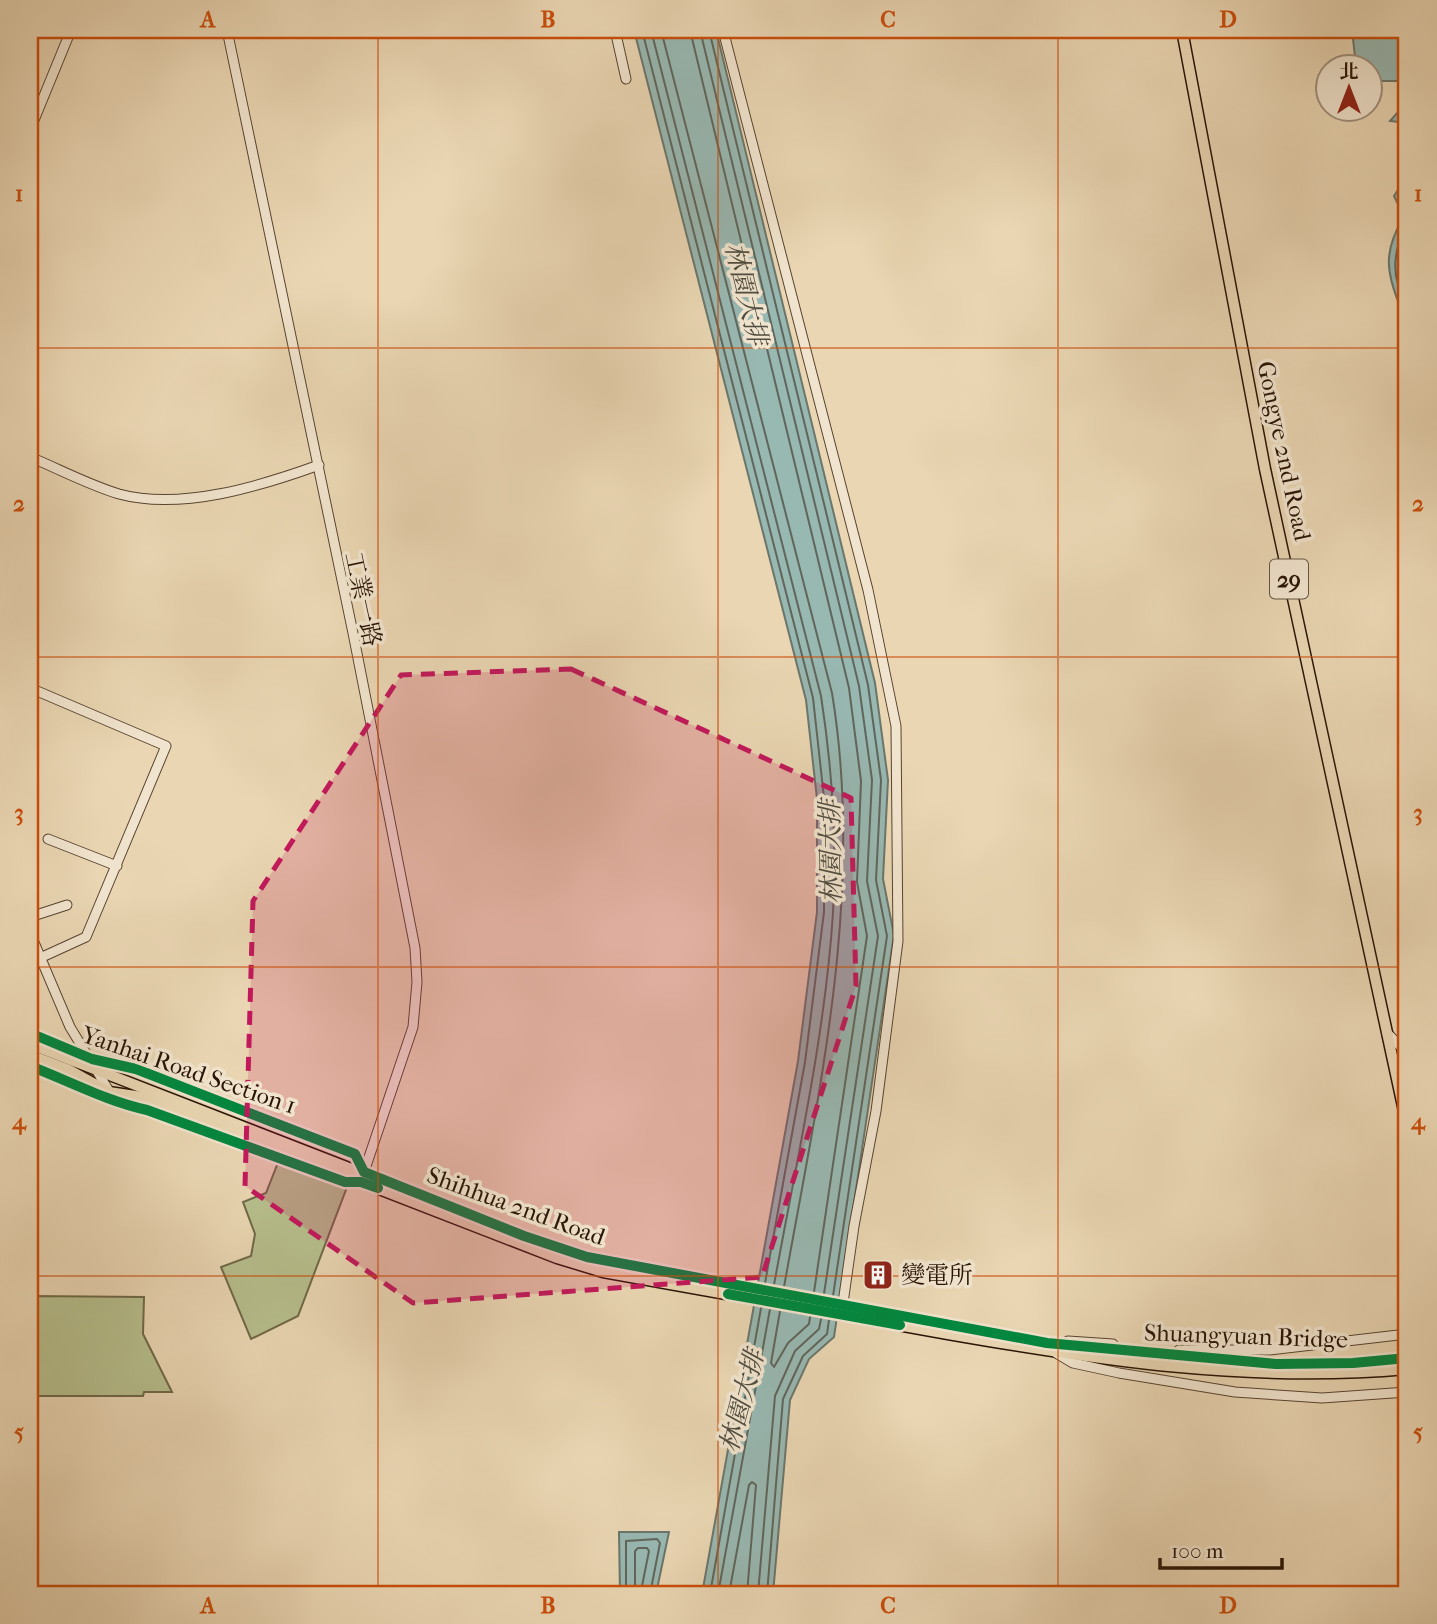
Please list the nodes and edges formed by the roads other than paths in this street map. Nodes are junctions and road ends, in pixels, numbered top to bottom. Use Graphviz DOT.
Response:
graph roads {
  1 [pos="71,30"];
  2 [pos="227,30"];
  3 [pos="615,30"];
  4 [pos="723,30"];
  5 [pos="1182,30"];
  6 [pos="626,79"];
  7 [pos="30,130"];
  8 [pos="30,457"];
  9 [pos="319,464"];
  10 [pos="30,688"];
  11 [pos="48,839"];
  12 [pos="117,866"];
  13 [pos="67,905"];
  14 [pos="30,917"];
  15 [pos="30,933"];
  16 [pos="40,957"];
  17 [pos="1387,1032"];
  18 [pos="30,1033"];
  19 [pos="30,1044"];
  20 [pos="30,1055"];
  21 [pos="92,1059"];
  22 [pos="1407,1065"];
  23 [pos="30,1066"];
  24 [pos="97,1071"];
  25 [pos="111,1097"];
  26 [pos="1407,1125"];
  27 [pos="362,1177"];
  28 [pos="848,1303"];
  29 [pos="1407,1334"];
  30 [pos="1051,1348"];
  31 [pos="1407,1357"];
  32 [pos="1407,1369"];
  33 [pos="1407,1392"];
  1 -- 7 [label="street"];
  2 -- 9 [label="street, 工業一路"];
  3 -- 6 [label="street"];
  4 -- 28 [label="street"];
  5 -- 17 [label="main road, Gongye 2nd Road / 29"];
  8 -- 9 [label="street"];
  9 -- 27 [label="street, 工業一路"];
  10 -- 12 [label="street"];
  11 -- 12 [label="street"];
  12 -- 16 [label="street"];
  13 -- 14 [label="street"];
  15 -- 16 [label="street"];
  16 -- 21 [label="street"];
  17 -- 22 [label="street"];
  17 -- 26 [label="main road, Gongye 2nd Road / 29"];
  18 -- 21 [label="street, Yanhai Road Section 1"];
  19 -- 24 [label="main road, Yanhai Road Section 1"];
  20 -- 25 [label="main road, Yanhai Road Section 1"];
  21 -- 24 [label="street"];
  21 -- 27 [label="street, Yanhai Road Section 1"];
  23 -- 25 [label="street, Yanhai Road Section 1"];
  24 -- 25 [label="street"];
  24 -- 27 [label="main road, Yanhai Road Section 1"];
  25 -- 27 [label="main road, Yanhai Road Section 1"];
  27 -- 28 [label="main road, Shihhua 2nd Road"];
  27 -- 30 [label="main road, Shihhua 2nd Road"];
  28 -- 30 [label="main road"];
  29 -- 30 [label="street"];
  30 -- 31 [label="main road, Shuangyuan Bridge"];
  30 -- 32 [label="main road, Shuangyuan Bridge"];
  30 -- 33 [label="street"];
}
